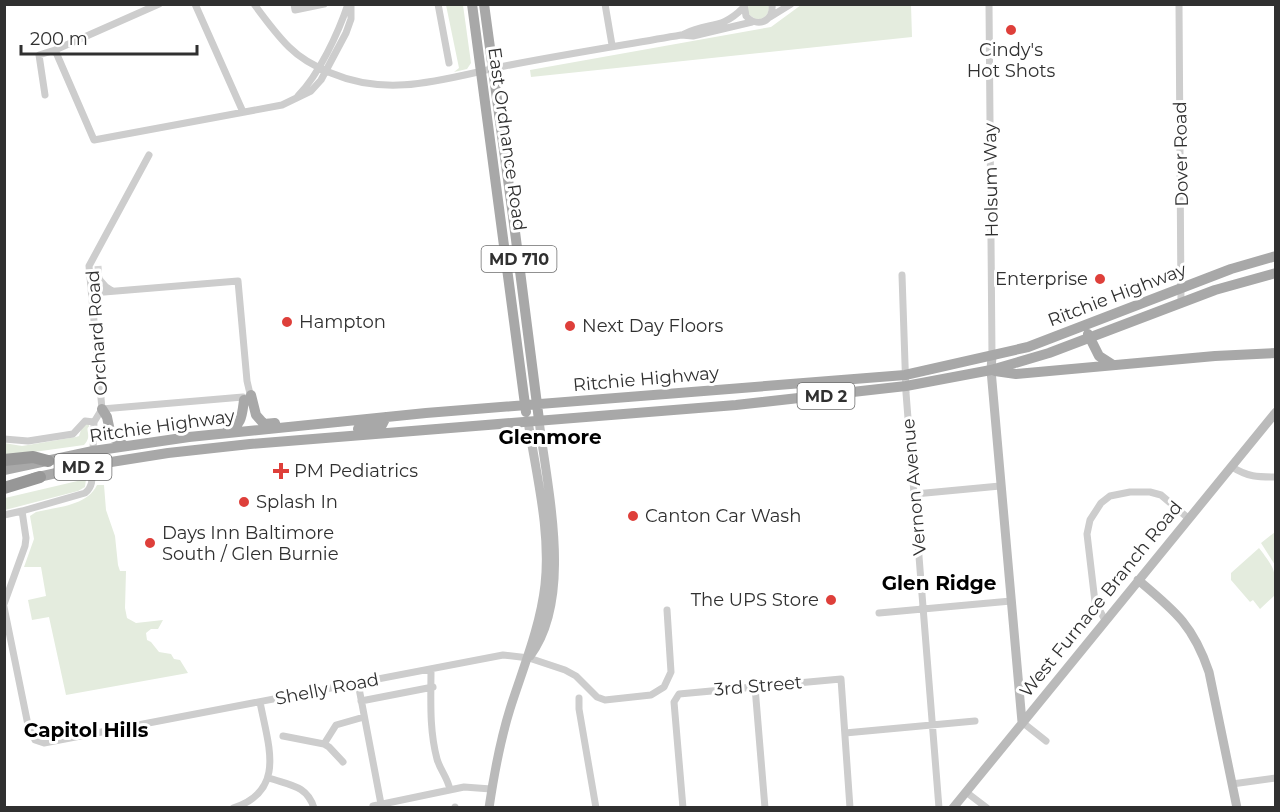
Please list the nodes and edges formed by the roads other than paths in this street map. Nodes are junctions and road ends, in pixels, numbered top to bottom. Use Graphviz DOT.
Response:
graph roads {
  1 [pos="159,4"];
  2 [pos="195,4"];
  3 [pos="254,4"];
  4 [pos="294,4"];
  5 [pos="324,4"];
  6 [pos="350,4"];
  7 [pos="438,4"];
  8 [pos="472,4"];
  9 [pos="484,4"];
  10 [pos="605,4"];
  11 [pos="772,4"];
  12 [pos="791,4"];
  13 [pos="989,4"];
  14 [pos="1179,4"];
  15 [pos="744,6"];
  16 [pos="770,17"];
  17 [pos="752,22"];
  18 [pos="681,35"];
  19 [pos="612,45"];
  20 [pos="55,50"];
  21 [pos="449,63"];
  22 [pos="493,68"];
  23 [pos="322,69"];
  24 [pos="481,72"];
  25 [pos="45,95"];
  26 [pos="243,112"];
  27 [pos="149,155"];
  28 [pos="110,227"];
  29 [pos="1275,256"];
  30 [pos="1252,262"];
  31 [pos="1275,262"];
  32 [pos="98,266"];
  33 [pos="1275,273"];
  34 [pos="902,275"];
  35 [pos="1263,276"];
  36 [pos="99,279"];
  37 [pos="1182,287"];
  38 [pos="1215,290"];
  39 [pos="112,291"];
  40 [pos="92,293"];
  41 [pos="1181,304"];
  42 [pos="1085,327"];
  43 [pos="1090,339"];
  44 [pos="1275,353"];
  45 [pos="992,356"];
  46 [pos="1114,365"];
  47 [pos="991,370"];
  48 [pos="905,375"];
  49 [pos="906,386"];
  50 [pos="246,397"];
  51 [pos="531,405"];
  52 [pos="102,409"];
  53 [pos="1275,412"];
  54 [pos="386,417"];
  55 [pos="533,420"];
  56 [pos="94,422"];
  57 [pos="299,426"];
  58 [pos="249,428"];
  59 [pos="222,433"];
  60 [pos="330,438"];
  61 [pos="4,439"];
  62 [pos="137,444"];
  63 [pos="125,446"];
  64 [pos="93,451"];
  65 [pos="4,460"];
  66 [pos="48,461"];
  67 [pos="92,465"];
  68 [pos="1232,467"];
  69 [pos="4,470"];
  70 [pos="40,477"];
  71 [pos="1275,477"];
  72 [pos="4,486"];
  73 [pos="1000,486"];
  74 [pos="915,494"];
  75 [pos="22,511"];
  76 [pos="4,515"];
  77 [pos="1188,518"];
  78 [pos="1138,580"];
  79 [pos="1011,601"];
  80 [pos="4,605"];
  81 [pos="924,609"];
  82 [pos="667,610"];
  83 [pos="5,612"];
  84 [pos="879,613"];
  85 [pos="1105,620"];
  86 [pos="529,658"];
  87 [pos="431,669"];
  88 [pos="358,683"];
  89 [pos="432,687"];
  90 [pos="755,687"];
  91 [pos="579,698"];
  92 [pos="361,701"];
  93 [pos="260,702"];
  94 [pos="364,717"];
  95 [pos="975,721"];
  96 [pos="1022,722"];
  97 [pos="933,725"];
  98 [pos="845,733"];
  99 [pos="283,735"];
  100 [pos="1046,741"];
  101 [pos="324,744"];
  102 [pos="343,762"];
  103 [pos="269,778"];
  104 [pos="1275,778"];
  105 [pos="1232,784"];
  106 [pos="491,789"];
  107 [pos="450,790"];
  108 [pos="966,792"];
  109 [pos="233,807"];
  110 [pos="314,807"];
  111 [pos="489,807"];
  112 [pos="596,807"];
  113 [pos="683,807"];
  114 [pos="765,807"];
  115 [pos="850,807"];
  116 [pos="939,807"];
  117 [pos="953,807"];
  118 [pos="987,807"];
  119 [pos="1238,807"];
  1 -- 20 [label="street"];
  2 -- 26 [label="street"];
  3 -- 23 [label="street"];
  4 -- 5 [label="street"];
  6 -- 23 [label="street"];
  7 -- 21 [label="street"];
  8 -- 24 [label="main road, East Ordnance Road / MD 710"];
  9 -- 22 [label="main road, East Ordnance Road / MD 710"];
  10 -- 19 [label="street"];
  11 -- 16 [label="street"];
  12 -- 16 [label="street"];
  13 -- 45 [label="street, Holsum Way"];
  14 -- 37 [label="street, Dover Road"];
  15 -- 17 [label="street"];
  15 -- 18 [label="street"];
  16 -- 17 [label="street"];
  17 -- 18 [label="street"];
  18 -- 19 [label="street"];
  19 -- 22 [label="street"];
  20 -- 25 [label="street"];
  20 -- 26 [label="street"];
  22 -- 24 [label="street"];
  22 -- 51 [label="main road, East Ordnance Road / MD 710"];
  23 -- 24 [label="street"];
  23 -- 26 [label="street"];
  24 -- 51 [label="main road, East Ordnance Road / MD 710"];
  27 -- 28 [label="street, Orchard Road"];
  28 -- 32 [label="street"];
  28 -- 40 [label="street, Orchard Road"];
  29 -- 30 [label="main road, Ritchie Highway / MD 2"];
  30 -- 37 [label="main road, Ritchie Highway / MD 2"];
  30 -- 38 [label="main road"];
  31 -- 35 [label="main road"];
  33 -- 35 [label="main road, Ritchie Highway / MD 2"];
  34 -- 48 [label="street, Vernon Avenue"];
  35 -- 38 [label="main road, Ritchie Highway / MD 2"];
  36 -- 39 [label="street"];
  37 -- 41 [label="street, Dover Road"];
  37 -- 42 [label="main road, Ritchie Highway / MD 2"];
  38 -- 41 [label="main road, Ritchie Highway / MD 2"];
  39 -- 40 [label="street"];
  39 -- 50 [label="street"];
  40 -- 52 [label="street, Orchard Road"];
  41 -- 43 [label="main road, Ritchie Highway / MD 2"];
  42 -- 43 [label="main road"];
  42 -- 45 [label="main road, Ritchie Highway / MD 2"];
  43 -- 46 [label="main road"];
  43 -- 47 [label="main road, Ritchie Highway / MD 2"];
  44 -- 46 [label="main road"];
  45 -- 47 [label="street"];
  45 -- 48 [label="main road, Ritchie Highway / MD 2"];
  46 -- 47 [label="main road"];
  47 -- 49 [label="main road, Ritchie Highway / MD 2"];
  47 -- 73 [label="street"];
  48 -- 49 [label="street, Vernon Avenue"];
  48 -- 51 [label="main road, Ritchie Highway / MD 2"];
  49 -- 55 [label="main road, Ritchie Highway / MD 2"];
  49 -- 74 [label="street, Vernon Avenue"];
  50 -- 52 [label="street"];
  50 -- 57 [label="main road"];
  50 -- 58 [label="street"];
  50 -- 59 [label="main road"];
  51 -- 54 [label="main road, Ritchie Highway / MD 2"];
  51 -- 55 [label="main road, East Ordnance Road / MD 710"];
  52 -- 56 [label="street, Orchard Road"];
  52 -- 63 [label="main road"];
  53 -- 68 [label="street, West Furnace Branch Road"];
  54 -- 57 [label="main road, Ritchie Highway / MD 2"];
  54 -- 60 [label="main road"];
  55 -- 60 [label="main road, Ritchie Highway / MD 2"];
  55 -- 86 [label="street"];
  56 -- 61 [label="street"];
  56 -- 64 [label="street, Orchard Road"];
  57 -- 58 [label="main road, Ritchie Highway / MD 2"];
  58 -- 59 [label="main road, Ritchie Highway / MD 2"];
  59 -- 62 [label="main road, Ritchie Highway / MD 2"];
  60 -- 67 [label="main road, Ritchie Highway / MD 2"];
  62 -- 63 [label="main road, Ritchie Highway / MD 2"];
  62 -- 67 [label="main road"];
  63 -- 64 [label="main road, Ritchie Highway / MD 2"];
  64 -- 66 [label="main road, Ritchie Highway / MD 2"];
  64 -- 70 [label="main road"];
  65 -- 66 [label="highway"];
  66 -- 69 [label="main road, Ritchie Highway / MD 2"];
  67 -- 70 [label="main road, Ritchie Highway / MD 2"];
  67 -- 75 [label="street"];
  68 -- 71 [label="street"];
  68 -- 77 [label="street, West Furnace Branch Road"];
  70 -- 72 [label="highway"];
  73 -- 74 [label="street"];
  73 -- 79 [label="street"];
  74 -- 81 [label="street, Vernon Avenue"];
  75 -- 76 [label="street"];
  75 -- 80 [label="street, Shelly Road"];
  77 -- 78 [label="street, West Furnace Branch Road"];
  77 -- 85 [label="street"];
  78 -- 85 [label="street, West Furnace Branch Road"];
  78 -- 105 [label="street"];
  79 -- 81 [label="street"];
  79 -- 96 [label="street"];
  80 -- 83 [label="street, Shelly Road"];
  81 -- 84 [label="street"];
  81 -- 97 [label="street, Vernon Avenue"];
  82 -- 86 [label="street, Shelly Road"];
  83 -- 93 [label="street, Shelly Road"];
  85 -- 96 [label="street, West Furnace Branch Road"];
  86 -- 87 [label="street, Shelly Road"];
  86 -- 106 [label="street"];
  87 -- 88 [label="street, Shelly Road"];
  87 -- 89 [label="street"];
  88 -- 92 [label="street"];
  88 -- 93 [label="street, Shelly Road"];
  89 -- 92 [label="street"];
  89 -- 107 [label="street"];
  90 -- 98 [label="street, 3rd Street"];
  90 -- 113 [label="street, 3rd Street"];
  90 -- 114 [label="street"];
  91 -- 112 [label="street"];
  92 -- 94 [label="street"];
  93 -- 103 [label="street"];
  94 -- 101 [label="street"];
  94 -- 107 [label="street"];
  95 -- 97 [label="street"];
  96 -- 100 [label="street"];
  96 -- 108 [label="street, West Furnace Branch Road"];
  97 -- 98 [label="street"];
  97 -- 116 [label="street, Vernon Avenue"];
  98 -- 115 [label="street"];
  99 -- 101 [label="street"];
  101 -- 102 [label="street"];
  103 -- 109 [label="street"];
  103 -- 110 [label="street"];
  104 -- 105 [label="street"];
  105 -- 119 [label="street"];
  106 -- 107 [label="street"];
  106 -- 111 [label="street"];
  108 -- 117 [label="street, West Furnace Branch Road"];
  108 -- 118 [label="street"];
}
